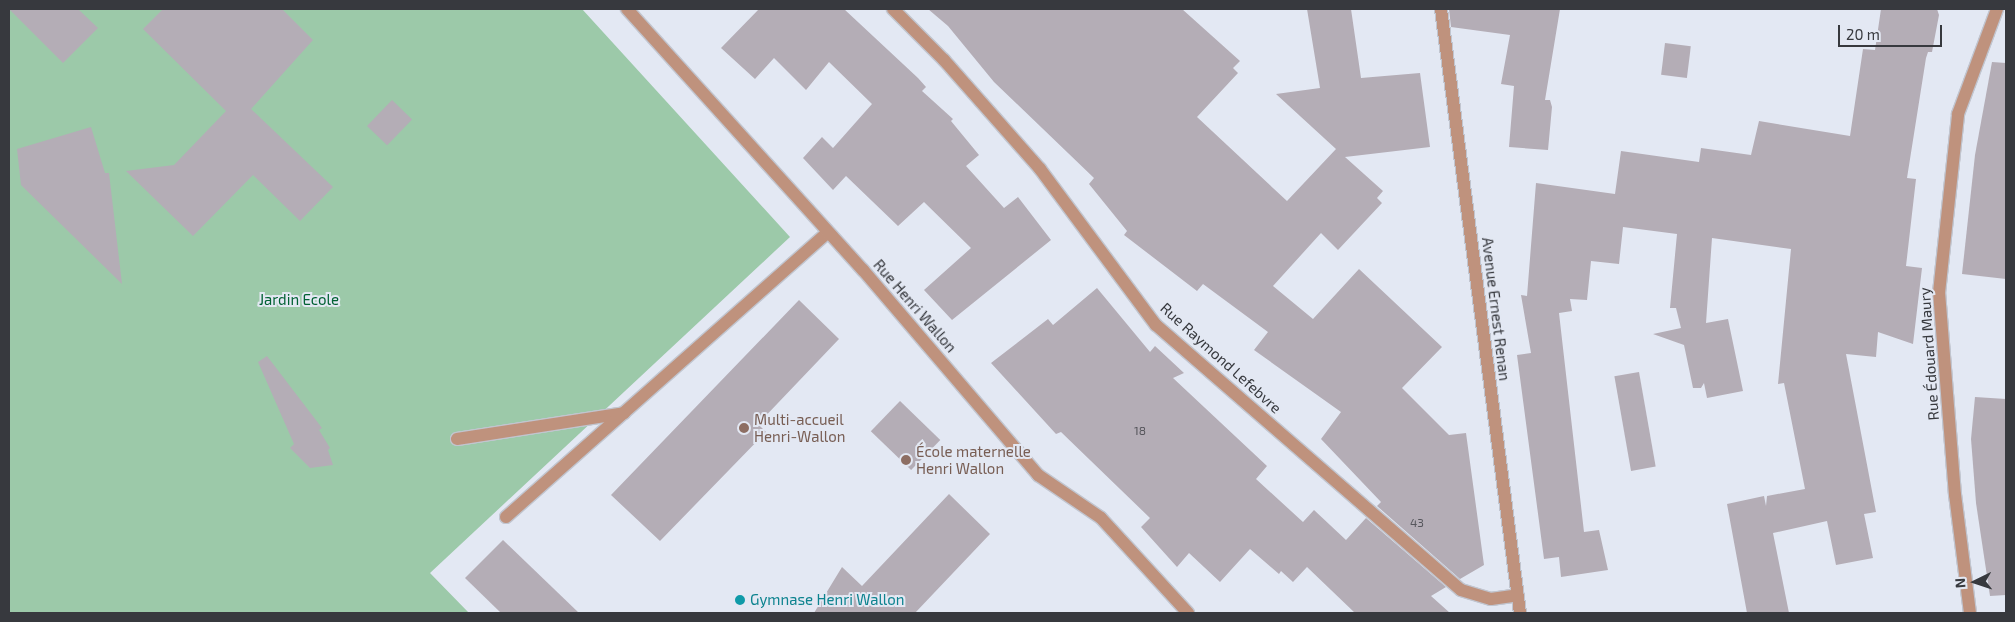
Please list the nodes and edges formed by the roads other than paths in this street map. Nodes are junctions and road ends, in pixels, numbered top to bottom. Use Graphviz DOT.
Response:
graph roads {
  1 [pos="627,9"];
  2 [pos="893,9"];
  3 [pos="1441,9"];
  4 [pos="1997,9"];
  5 [pos="828,233"];
  6 [pos="624,413"];
  7 [pos="457,439"];
  8 [pos="506,517"];
  9 [pos="1518,595"];
  10 [pos="1188,613"];
  11 [pos="1520,613"];
  12 [pos="1970,613"];
  1 -- 5 [label="street, Rue Henri Wallon"];
  2 -- 9 [label="street, Rue Raymond Lefebvre"];
  3 -- 9 [label="street, Avenue Ernest Renan"];
  4 -- 12 [label="street, Rue Édouard Maury"];
  5 -- 6 [label="street"];
  5 -- 10 [label="street, Rue Henri Wallon"];
  6 -- 7 [label="street"];
  6 -- 8 [label="street"];
  9 -- 11 [label="street, Avenue Ernest Renan"];
}
